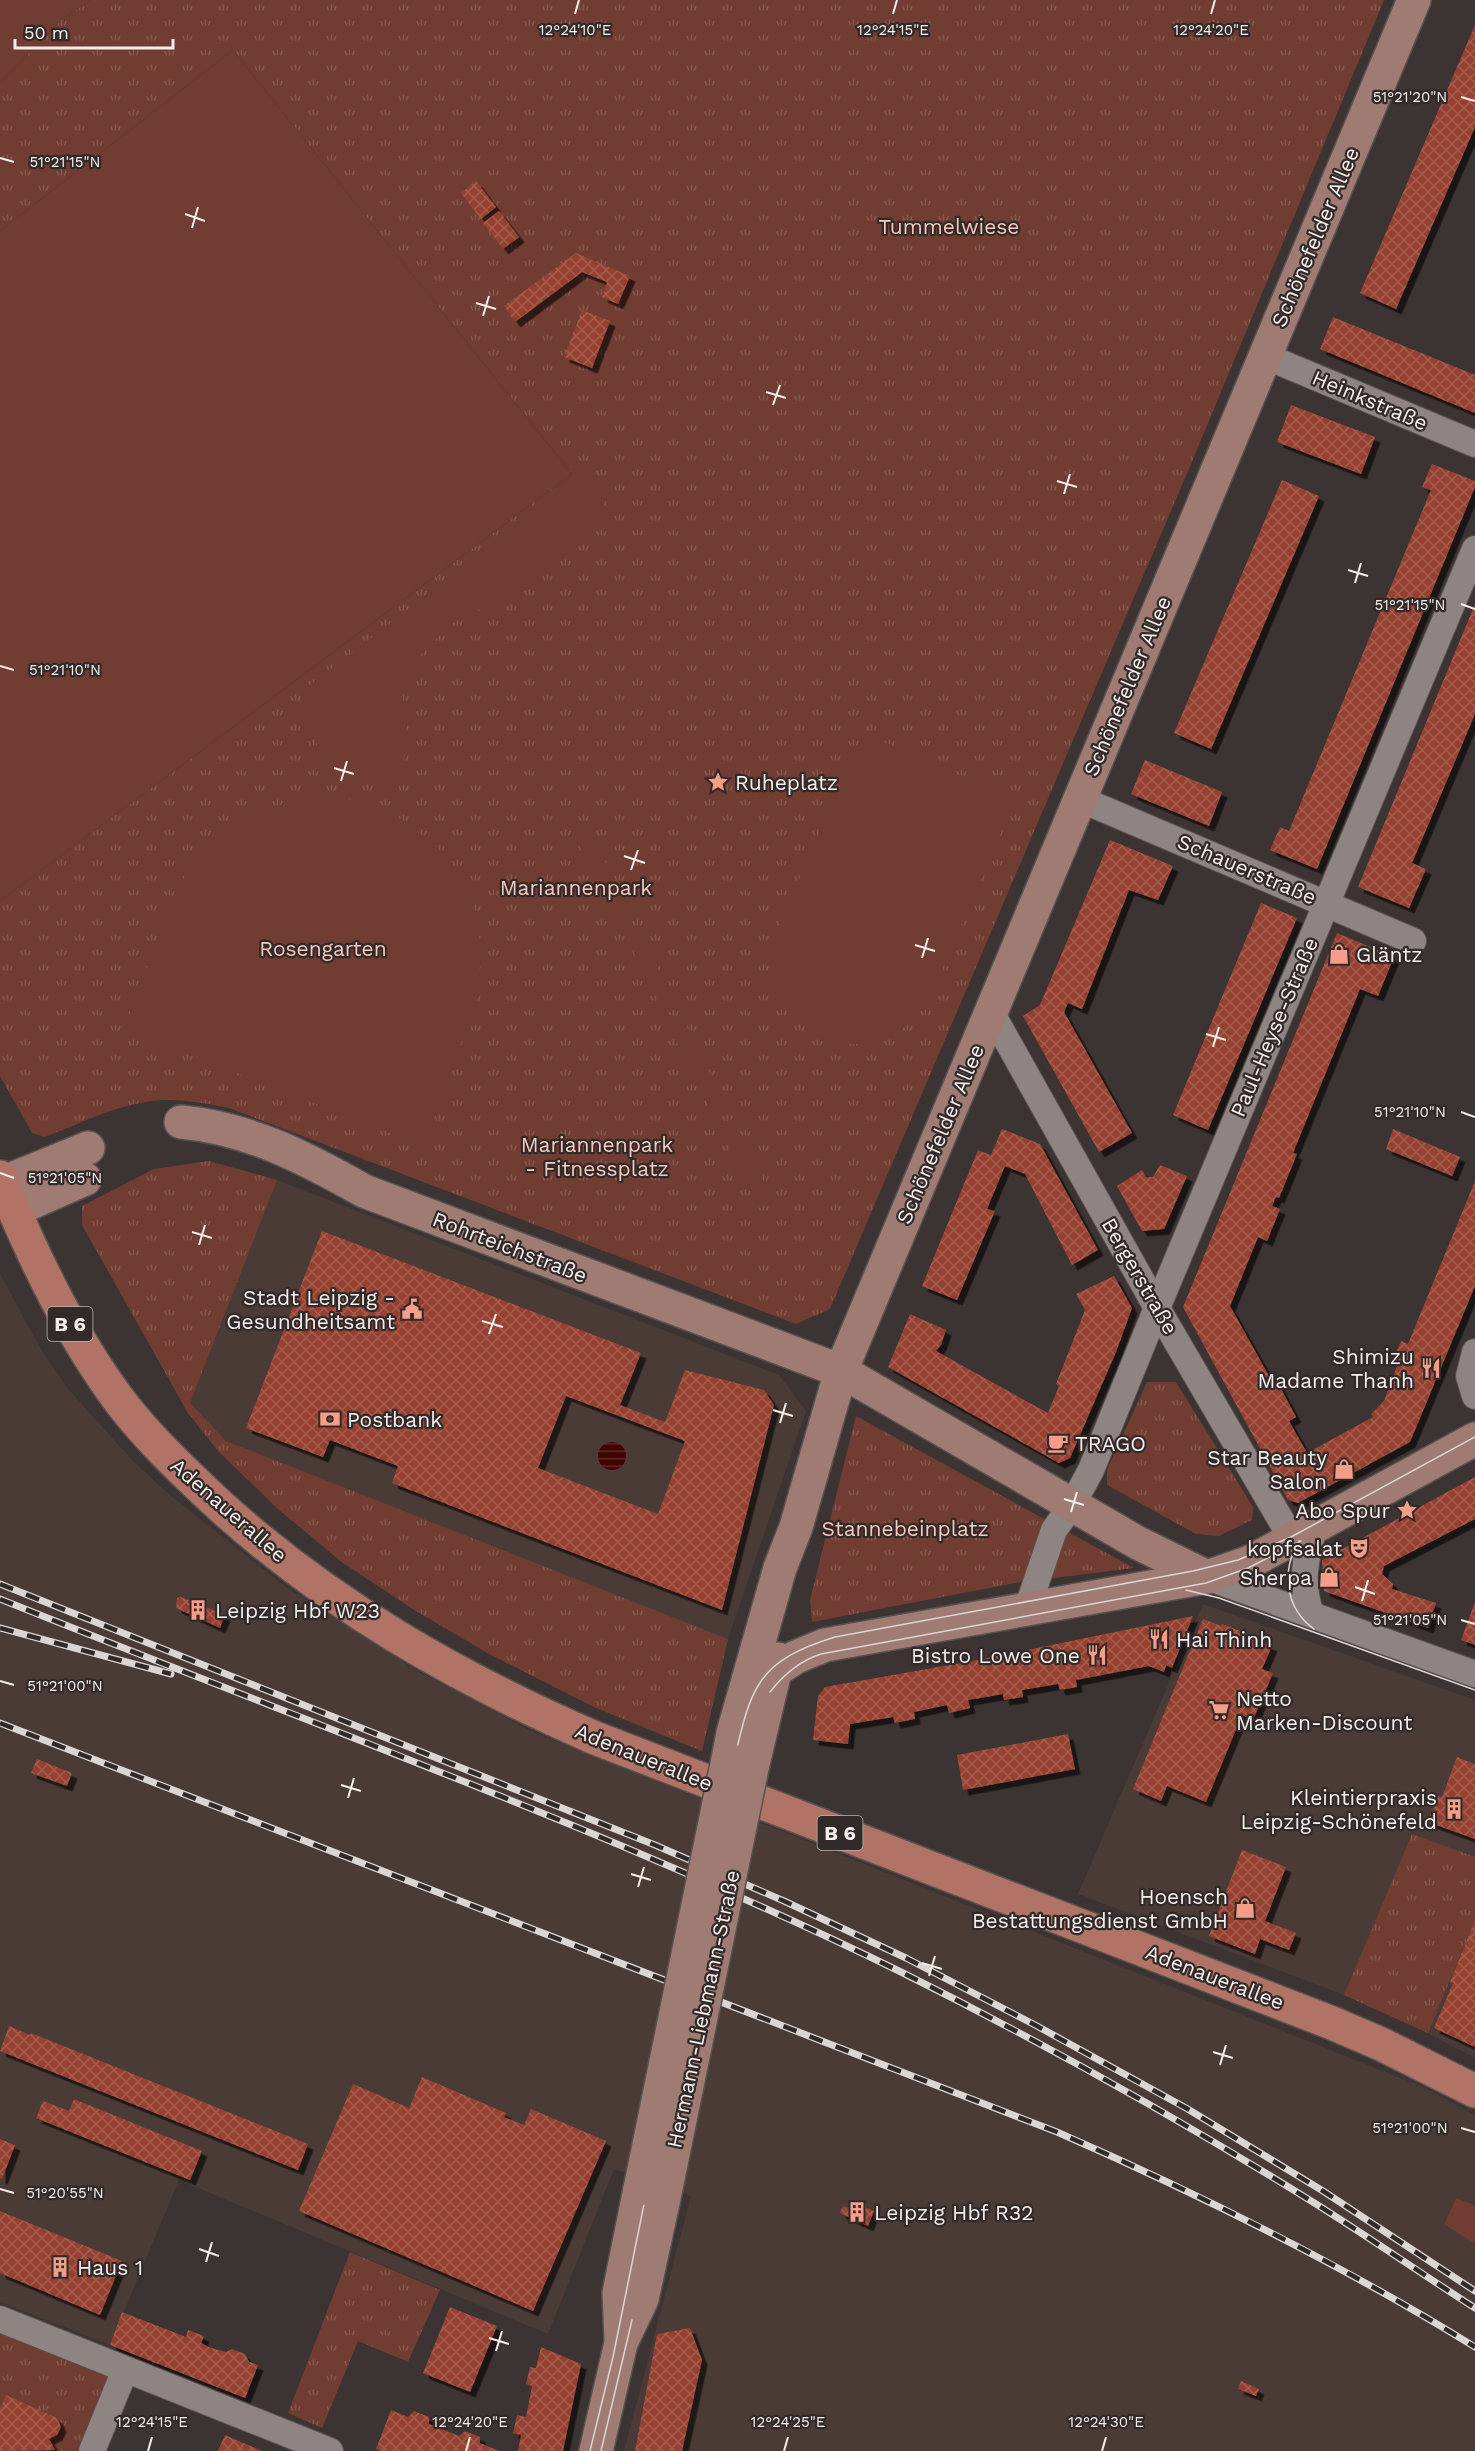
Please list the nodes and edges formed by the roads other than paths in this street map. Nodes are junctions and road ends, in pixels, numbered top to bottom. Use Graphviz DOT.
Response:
graph roads {
  1 [pos="1414,0"];
  2 [pos="1265,356"];
  3 [pos="1475,444"];
  4 [pos="1475,549"];
  5 [pos="1080,799"];
  6 [pos="1327,903"];
  7 [pos="1413,941"];
  8 [pos="991,1012"];
  9 [pos="181,1122"];
  10 [pos="86,1163"];
  11 [pos="6,1190"];
  12 [pos="1157,1308"];
  13 [pos="1475,1352"];
  14 [pos="841,1371"];
  15 [pos="1475,1396"];
  16 [pos="1475,1439"];
  17 [pos="1072,1505"];
  18 [pos="1304,1533"];
  19 [pos="1208,1578"];
  20 [pos="1027,1609"];
  21 [pos="1311,1614"];
  22 [pos="781,1651"];
  23 [pos="1475,1674"];
  24 [pos="740,1763"];
  25 [pos="1475,2091"];
  26 [pos="0,2319"];
  27 [pos="125,2370"];
  28 [pos="92,2451"];
  29 [pos="330,2451"];
  30 [pos="596,2451"];
  1 -- 2 [label="main road, Schönefelder Allee"];
  2 -- 3 [label="street, Heinkstraße"];
  2 -- 5 [label="main road, Schönefelder Allee"];
  4 -- 6 [label="street, Paul-Heyse-Straße"];
  5 -- 6 [label="street, Schauerstraße"];
  5 -- 8 [label="main road, Schönefelder Allee"];
  6 -- 7 [label="street, Schauerstraße"];
  6 -- 12 [label="street, Paul-Heyse-Straße"];
  8 -- 12 [label="street, Bergerstraße"];
  8 -- 14 [label="main road, Schönefelder Allee"];
  9 -- 14 [label="main road, Rohrteichstraße"];
  10 -- 11 [label="main road"];
  11 -- 25 [label="main road, Adenauerallee / B 6"];
  12 -- 17 [label="street, Paul-Heyse-Straße"];
  12 -- 18 [label="street, Bergerstraße"];
  13 -- 15 [label="street"];
  14 -- 17 [label="main road"];
  14 -- 22 [label="main road"];
  16 -- 18 [label="main road"];
  17 -- 19 [label="main road"];
  17 -- 20 [label="street"];
  18 -- 19 [label="main road"];
  18 -- 21 [label="street"];
  19 -- 20 [label="main road"];
  19 -- 21 [label="street"];
  20 -- 22 [label="main road"];
  21 -- 23 [label="street"];
  22 -- 24 [label="main road, Hermann-Liebmann-Straße"];
  22 -- 24 [label="main road, Hermann-Liebmann-Straße"];
  24 -- 30 [label="main road, Hermann-Liebmann-Straße, bridge"];
  26 -- 27 [label="street"];
  27 -- 28 [label="street"];
  27 -- 29 [label="street"];
}
